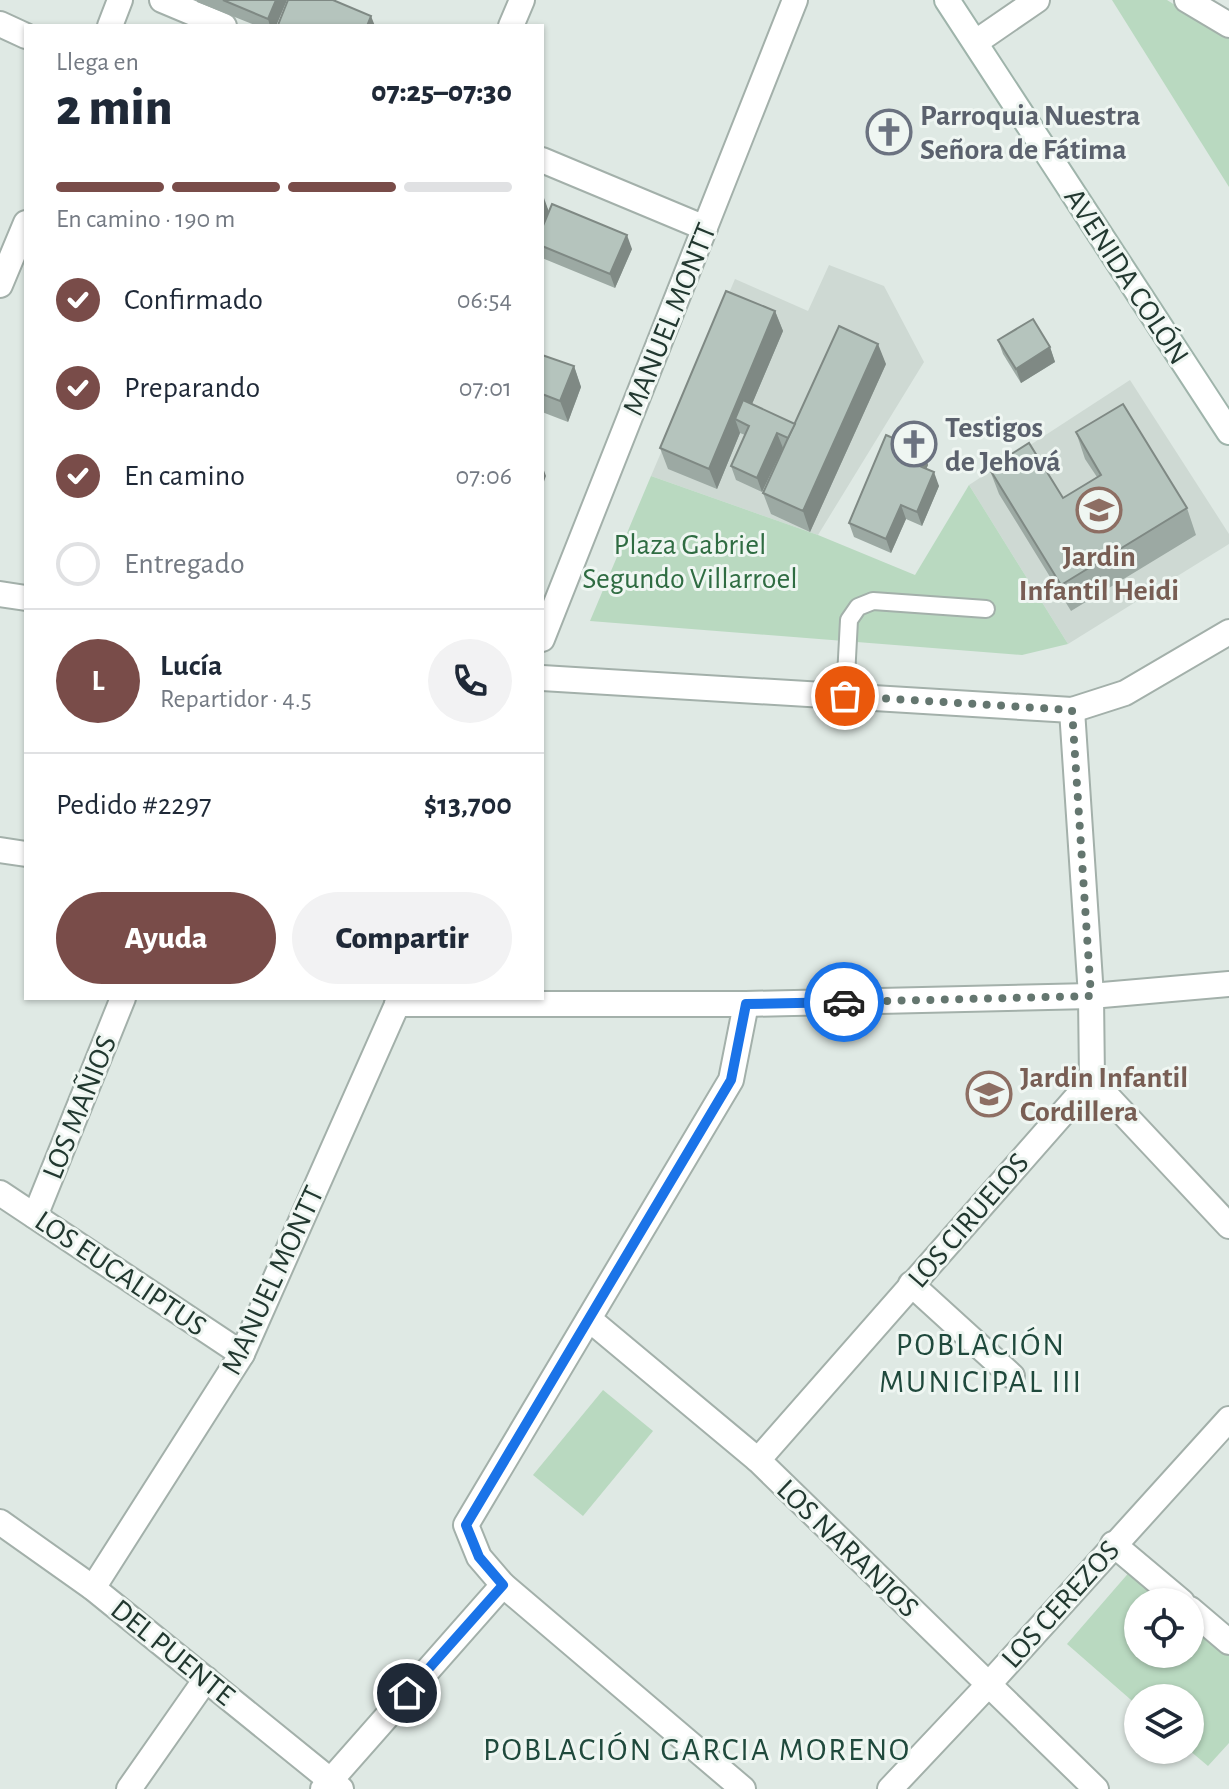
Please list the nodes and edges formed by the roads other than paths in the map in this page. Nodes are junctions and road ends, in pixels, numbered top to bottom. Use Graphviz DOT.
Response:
graph roads {
  1 [pos="120,0"];
  2 [pos="162,0"];
  3 [pos="522,0"];
  4 [pos="795,0"];
  5 [pos="947,0"];
  6 [pos="1037,0"];
  7 [pos="1187,0"];
  8 [pos="0,24"];
  9 [pos="111,24"];
  10 [pos="219,24"];
  11 [pos="512,24"];
  12 [pos="1229,25"];
  13 [pos="24,35"];
  14 [pos="976,42"];
  15 [pos="544,161"];
  16 [pos="24,228"];
  17 [pos="705,228"];
  18 [pos="0,285"];
  19 [pos="1229,432"];
  20 [pos="0,594"];
  21 [pos="24,598"];
  22 [pos="986,609"];
  23 [pos="1229,632"];
  24 [pos="544,634"];
  25 [pos="544,678"];
  26 [pos="845,696"];
  27 [pos="1072,710"];
  28 [pos="0,850"];
  29 [pos="24,854"];
  30 [pos="1229,984"];
  31 [pos="1091,996"];
  32 [pos="122,1000"];
  33 [pos="399,1001"];
  34 [pos="746,1004"];
  35 [pos="1092,1080"];
  36 [pos="0,1193"];
  37 [pos="35,1216"];
  38 [pos="1229,1226"];
  39 [pos="911,1284"];
  40 [pos="589,1319"];
  41 [pos="242,1354"];
  42 [pos="1012,1376"];
  43 [pos="1229,1419"];
  44 [pos="758,1460"];
  45 [pos="0,1522"];
  46 [pos="1113,1544"];
  47 [pos="503,1585"];
  48 [pos="93,1588"];
  49 [pos="1165,1588"];
  50 [pos="1204,1621"];
  51 [pos="1229,1642"];
  52 [pos="206,1679"];
  53 [pos="989,1684"];
  54 [pos="332,1786"];
  55 [pos="129,1789"];
  56 [pos="743,1789"];
  57 [pos="890,1789"];
  58 [pos="1096,1789"];
  1 -- 9 [label="street"];
  2 -- 10 [label="street"];
  3 -- 11 [label="street"];
  4 -- 17 [label="street, MANUEL MONTT"];
  5 -- 14 [label="street, AVENIDA COLÓN"];
  6 -- 14 [label="street"];
  7 -- 12 [label="street"];
  8 -- 13 [label="street"];
  14 -- 19 [label="street, AVENIDA COLÓN"];
  15 -- 17 [label="street"];
  16 -- 18 [label="street"];
  17 -- 24 [label="street, MANUEL MONTT"];
  20 -- 21 [label="street"];
  22 -- 26 [label="lane"];
  23 -- 27 [label="street"];
  25 -- 26 [label="street"];
  26 -- 27 [label="street"];
  27 -- 31 [label="street"];
  28 -- 29 [label="street"];
  30 -- 31 [label="street"];
  31 -- 34 [label="street"];
  31 -- 35 [label="street"];
  32 -- 37 [label="street, LOS MAÑIOS"];
  33 -- 34 [label="street"];
  33 -- 41 [label="street, MANUEL MONTT"];
  34 -- 40 [label="street"];
  35 -- 38 [label="street"];
  35 -- 39 [label="street, LOS CIRUELOS"];
  36 -- 37 [label="street, LOS EUCALIPTUS"];
  37 -- 41 [label="street, LOS EUCALIPTUS"];
  39 -- 42 [label="street"];
  39 -- 44 [label="street, LOS CIRUELOS"];
  40 -- 44 [label="street, LOS NARANJOS"];
  40 -- 47 [label="street"];
  41 -- 48 [label="street, MANUEL MONTT"];
  43 -- 46 [label="street, LOS CEREZOS"];
  44 -- 53 [label="street, LOS NARANJOS"];
  45 -- 48 [label="street, DEL PUENTE"];
  46 -- 49 [label="street"];
  46 -- 53 [label="street, LOS CEREZOS"];
  47 -- 54 [label="street"];
  47 -- 56 [label="street"];
  48 -- 52 [label="street, DEL PUENTE"];
  50 -- 51 [label="street"];
  52 -- 54 [label="street, DEL PUENTE"];
  52 -- 55 [label="street"];
  53 -- 57 [label="street, LOS CEREZOS"];
  53 -- 58 [label="street, LOS NARANJOS"];
}
